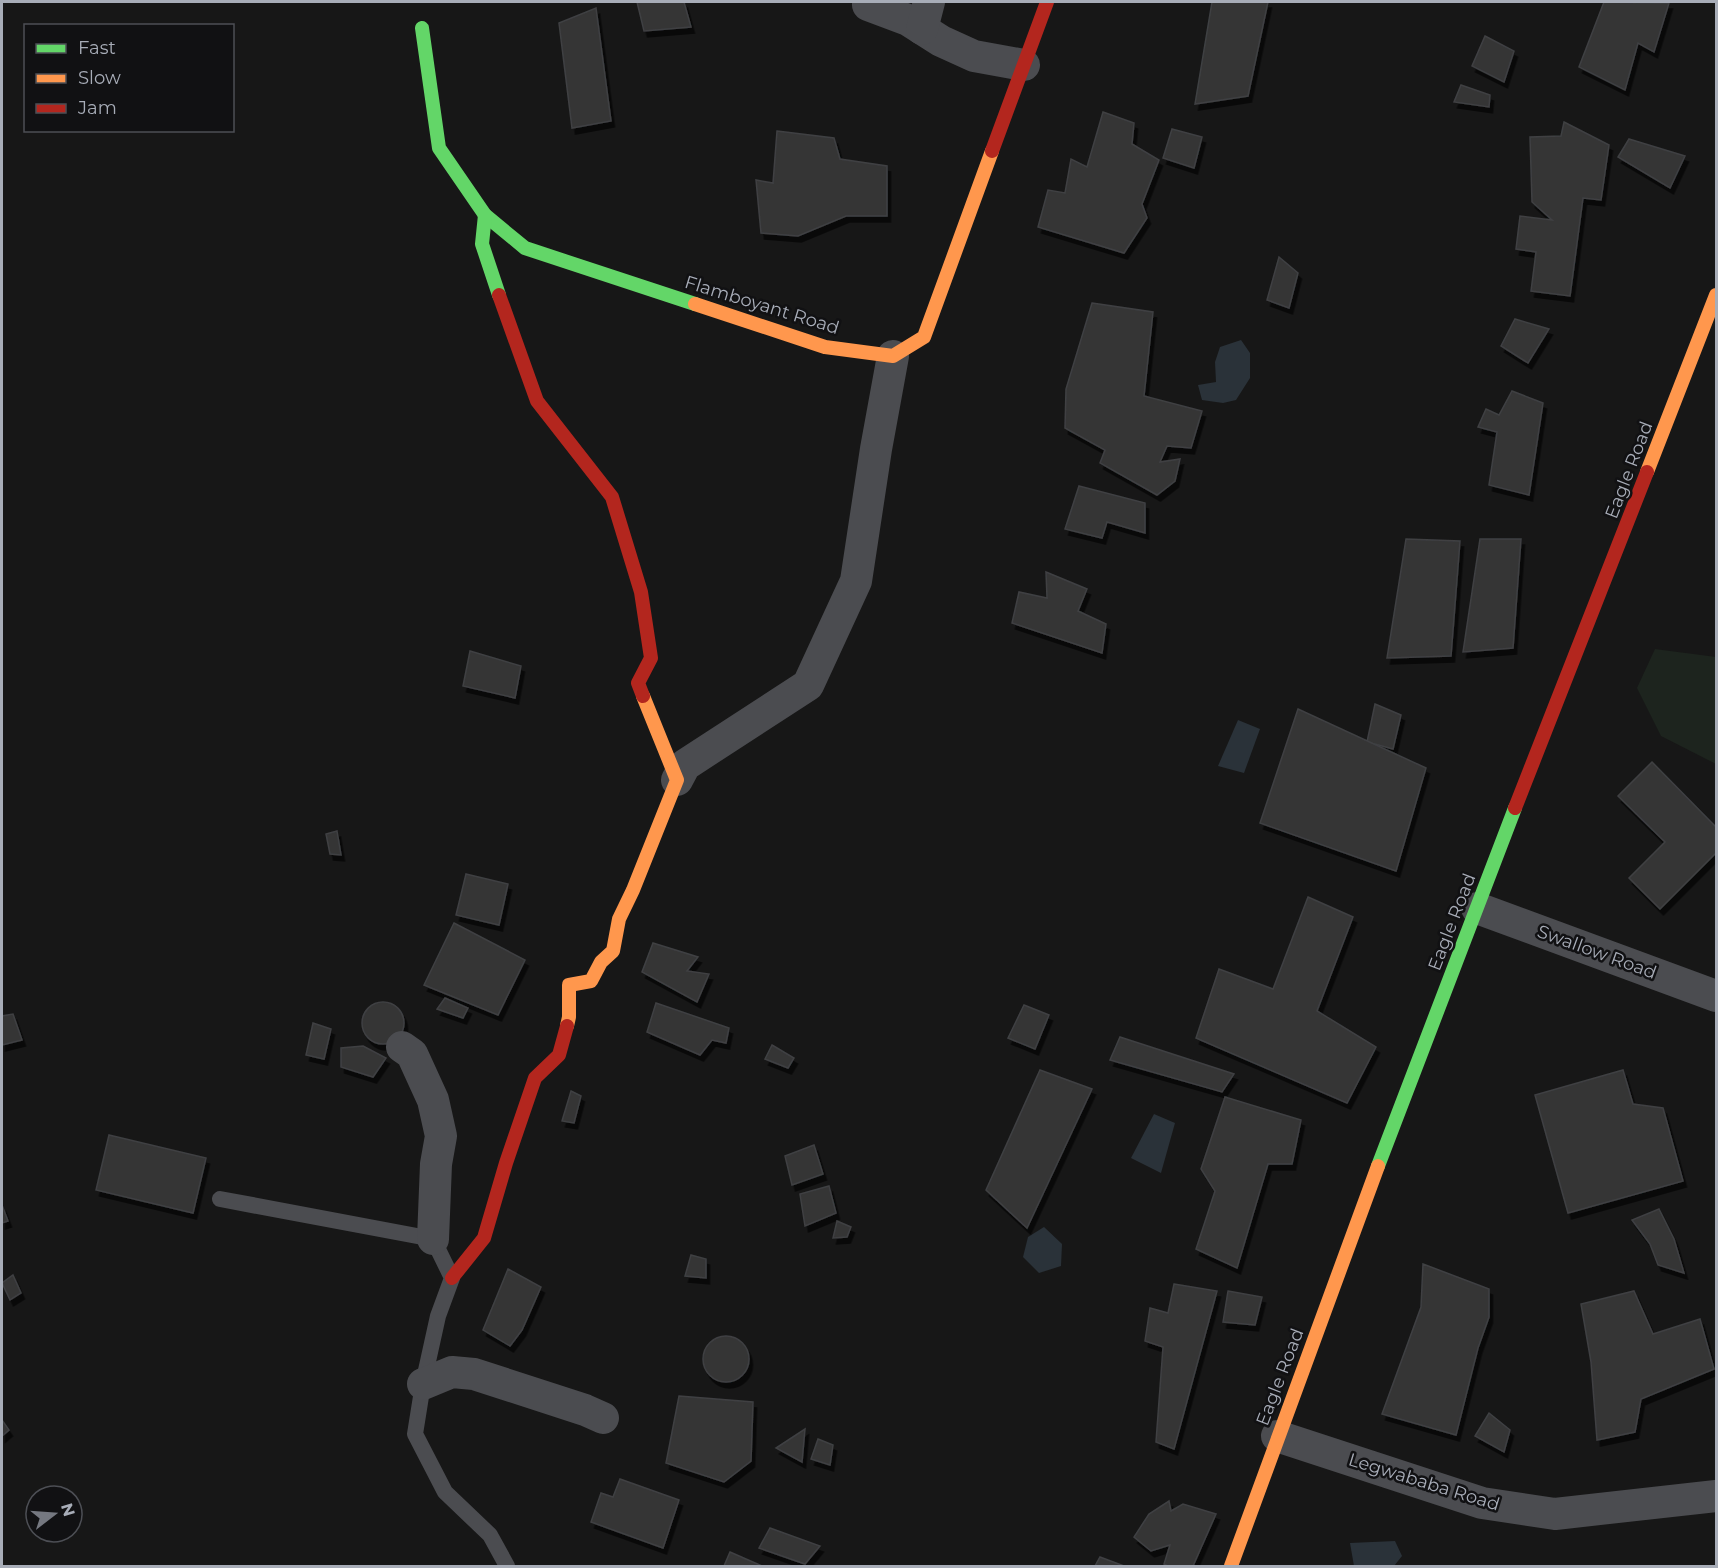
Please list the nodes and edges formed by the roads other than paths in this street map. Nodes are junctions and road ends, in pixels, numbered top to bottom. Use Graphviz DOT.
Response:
graph roads {
  1 [pos="1047,2"];
  2 [pos="868,5"];
  3 [pos="926,15"];
  4 [pos="422,28"];
  5 [pos="1024,65"];
  6 [pos="485,215"];
  7 [pos="1716,295"];
  8 [pos="893,356"];
  9 [pos="677,780"];
  10 [pos="1476,908"];
  11 [pos="1716,996"];
  12 [pos="402,1047"];
  13 [pos="220,1199"];
  14 [pos="433,1239"];
  15 [pos="452,1278"];
  16 [pos="423,1384"];
  17 [pos="603,1418"];
  18 [pos="1277,1436"];
  19 [pos="1716,1496"];
  20 [pos="507,1566"];
  21 [pos="1231,1566"];
  1 -- 5 [label="street"];
  2 -- 3 [label="street"];
  3 -- 5 [label="street"];
  4 -- 6 [label="street, Flamboyant Road"];
  5 -- 8 [label="street"];
  6 -- 8 [label="street, Flamboyant Road"];
  6 -- 9 [label="street"];
  7 -- 10 [label="street, Eagle Road"];
  8 -- 9 [label="street"];
  9 -- 15 [label="street"];
  10 -- 11 [label="street, Swallow Road"];
  10 -- 18 [label="street, Eagle Road"];
  12 -- 14 [label="street"];
  13 -- 14 [label="lane"];
  14 -- 15 [label="lane"];
  15 -- 16 [label="lane"];
  16 -- 17 [label="street"];
  16 -- 20 [label="lane"];
  18 -- 19 [label="street, Legwababa Road"];
  18 -- 21 [label="street, Eagle Road"];
}
